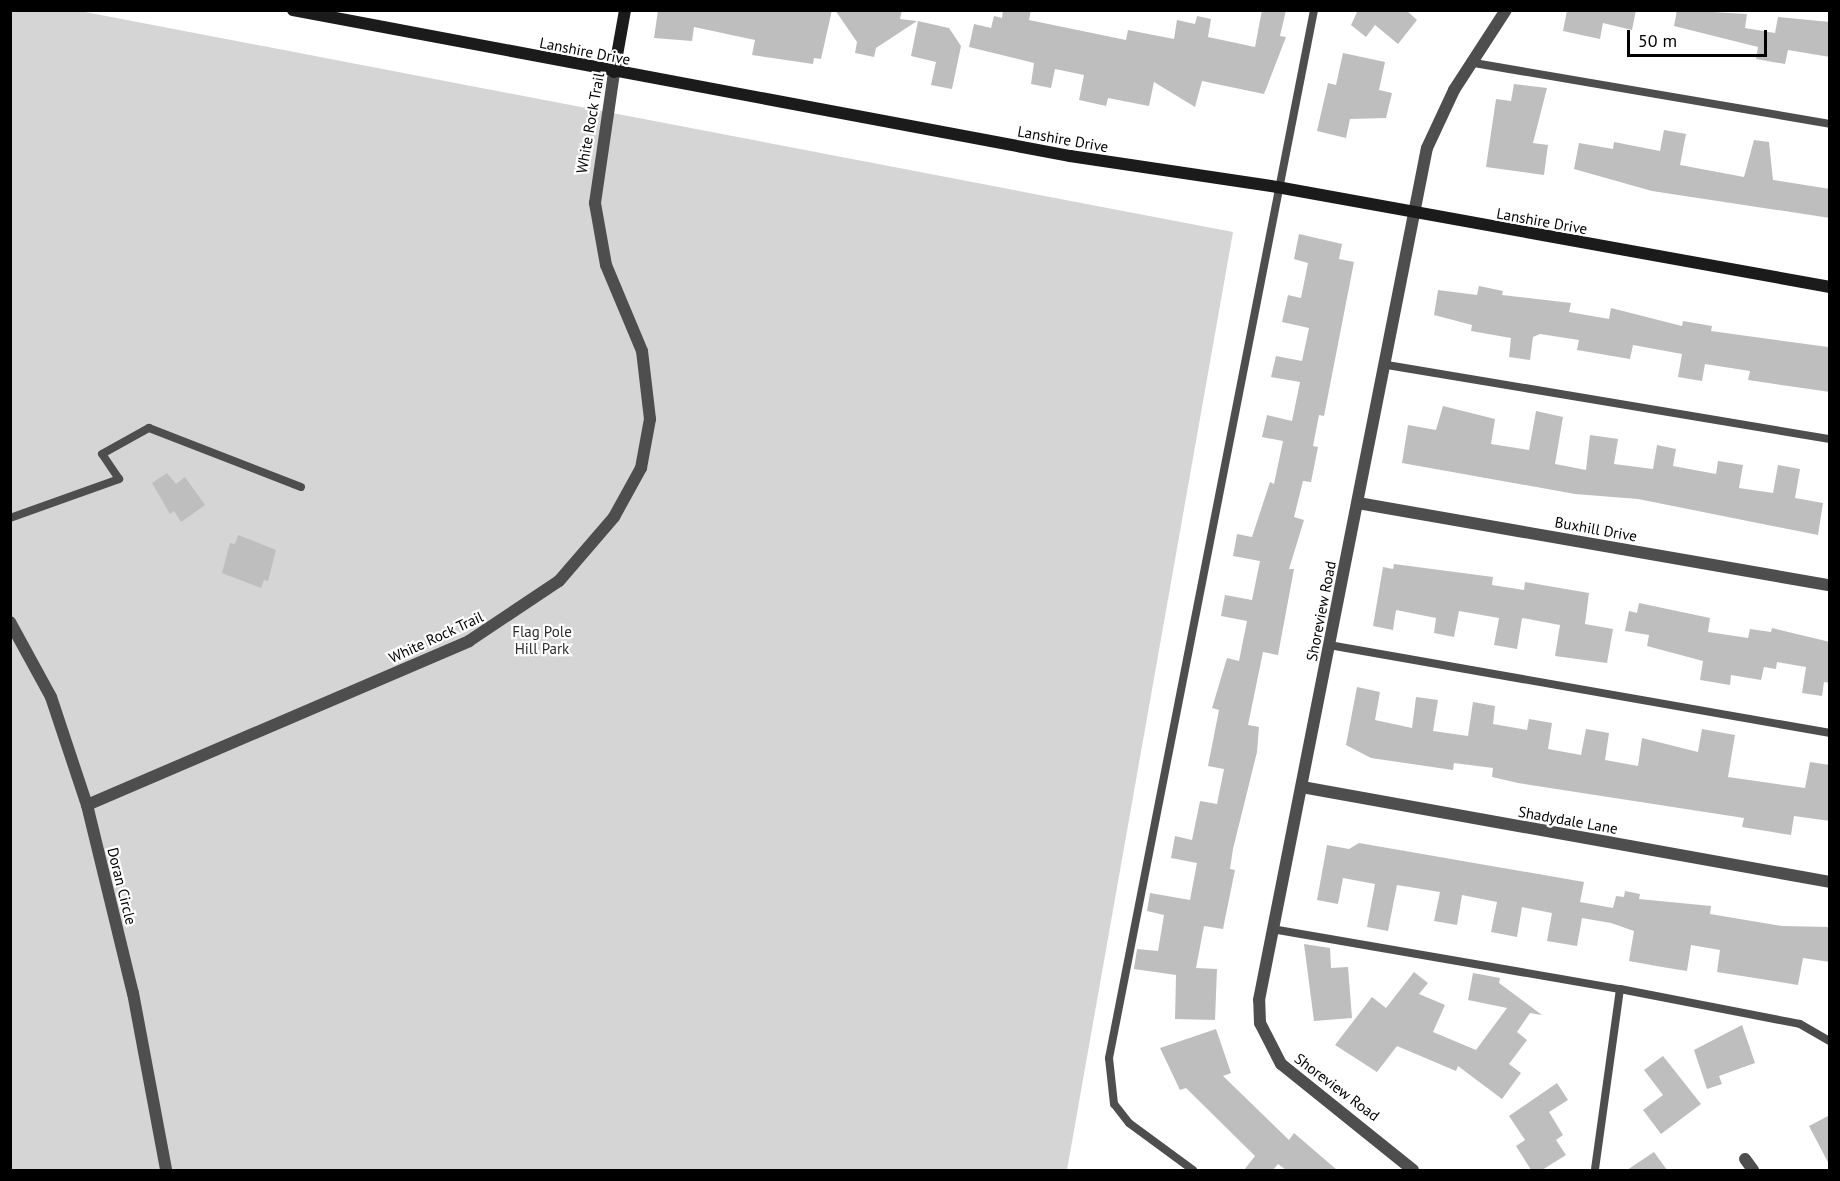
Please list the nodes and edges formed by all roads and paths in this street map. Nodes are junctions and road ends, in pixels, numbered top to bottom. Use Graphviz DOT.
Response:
graph roads {
  1 [pos="293,10"];
  2 [pos="625,10"];
  3 [pos="1314,10"];
  4 [pos="1506,10"];
  5 [pos="1474,63"];
  6 [pos="614,72"];
  7 [pos="1830,124"];
  8 [pos="1277,187"];
  9 [pos="1415,214"];
  10 [pos="1830,287"];
  11 [pos="1387,364"];
  12 [pos="1830,439"];
  13 [pos="301,487"];
  14 [pos="1358,503"];
  15 [pos="10,518"];
  16 [pos="1830,585"];
  17 [pos="10,622"];
  18 [pos="1329,645"];
  19 [pos="1830,733"];
  20 [pos="1302,787"];
  21 [pos="87,805"];
  22 [pos="1830,882"];
  23 [pos="1272,929"];
  24 [pos="1620,990"];
  25 [pos="1830,1041"];
  26 [pos="1745,1160"];
  27 [pos="166,1170"];
  28 [pos="1193,1170"];
  29 [pos="1413,1170"];
  30 [pos="1595,1170"];
  31 [pos="1752,1170"];
  1 -- 6 [label="street, Lanshire Drive"];
  2 -- 6 [label="street, White Rock Trail"];
  3 -- 8 [label="lane"];
  4 -- 5 [label="street, Shoreview Road"];
  5 -- 7 [label="lane"];
  5 -- 9 [label="street, Shoreview Road"];
  6 -- 8 [label="street, Lanshire Drive"];
  6 -- 21 [label="street, White Rock Trail"];
  8 -- 9 [label="street, Lanshire Drive"];
  8 -- 28 [label="lane"];
  9 -- 10 [label="street, Lanshire Drive"];
  9 -- 11 [label="street, Shoreview Road"];
  11 -- 12 [label="lane"];
  11 -- 14 [label="street, Shoreview Road"];
  13 -- 15 [label="lane"];
  14 -- 16 [label="street, Buxhill Drive"];
  14 -- 18 [label="street, Shoreview Road"];
  17 -- 21 [label="street, Doran Circle"];
  18 -- 19 [label="lane"];
  18 -- 20 [label="street, Shoreview Road"];
  20 -- 22 [label="street, Shadydale Lane"];
  20 -- 23 [label="street, Shoreview Road"];
  21 -- 27 [label="street, Doran Circle"];
  23 -- 24 [label="lane"];
  23 -- 29 [label="street, Shoreview Road"];
  24 -- 25 [label="lane"];
  24 -- 30 [label="lane"];
  26 -- 31 [label="street"];
}
